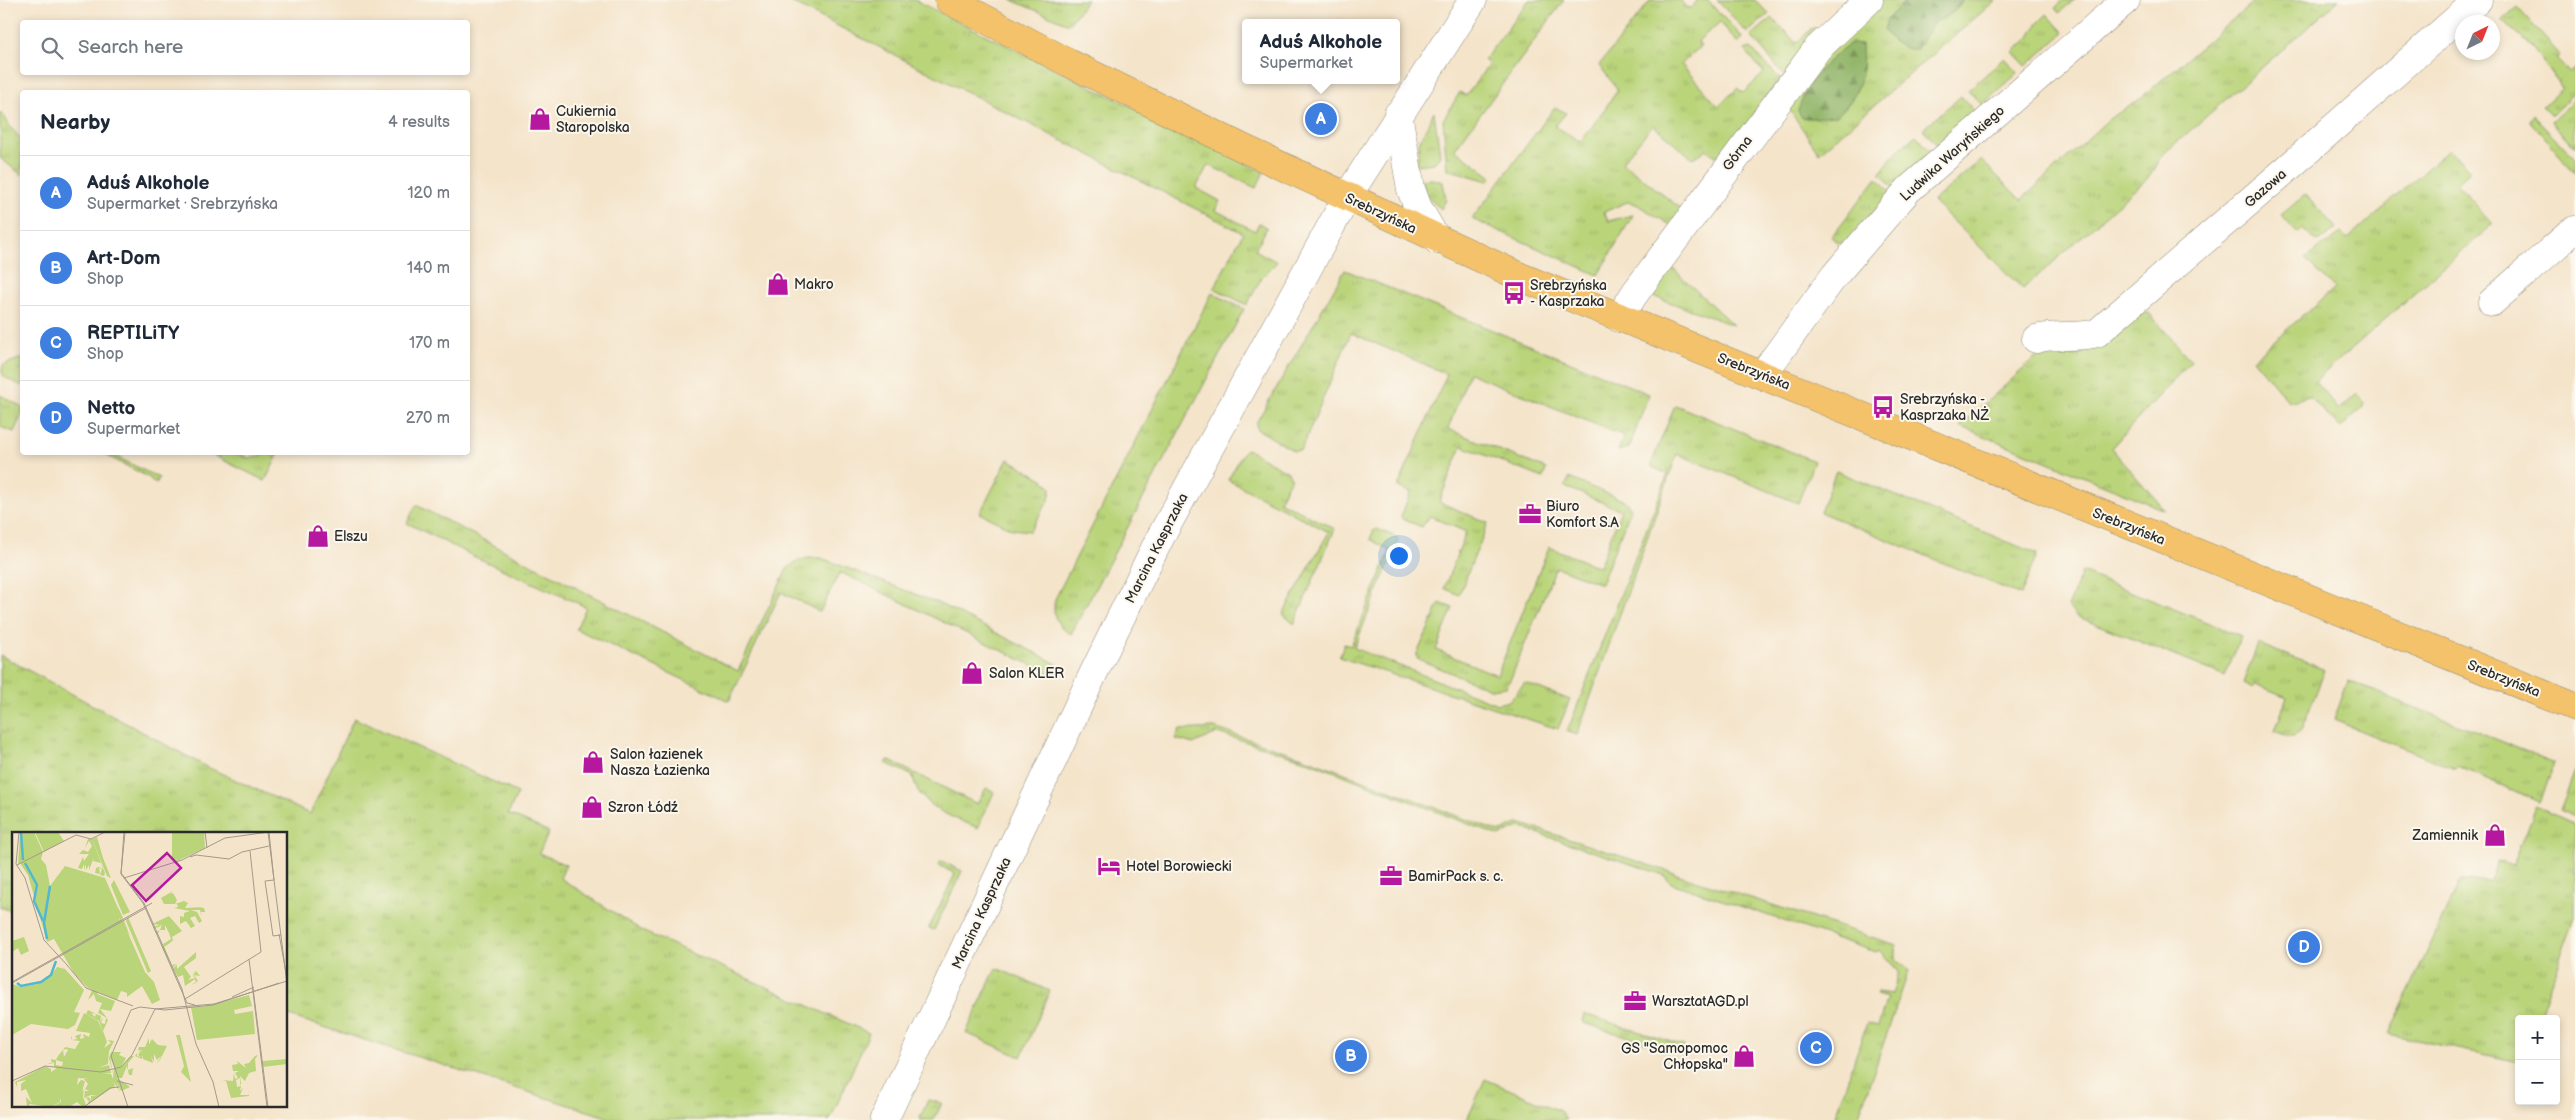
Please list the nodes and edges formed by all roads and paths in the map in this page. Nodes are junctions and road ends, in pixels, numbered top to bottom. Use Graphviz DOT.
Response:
graph roads {
  1 [pos="949,0"];
  2 [pos="1473,0"];
  3 [pos="1869,0"];
  4 [pos="2126,0"];
  5 [pos="2478,0"];
  6 [pos="1398,114"];
  7 [pos="1347,197"];
  8 [pos="2575,229"];
  9 [pos="1437,240"];
  10 [pos="2492,302"];
  11 [pos="1619,318"];
  12 [pos="2036,339"];
  13 [pos="1763,374"];
  14 [pos="2575,707"];
  15 [pos="884,1120"];
  1 -- 7 [label="main road, Srebrzyńska"];
  2 -- 6 [label="street, Marcina Kasprzaka"];
  3 -- 11 [label="street, Górna"];
  4 -- 13 [label="street, Ludwika Waryńskiego"];
  5 -- 12 [label="street, Gazowa"];
  6 -- 7 [label="street, Marcina Kasprzaka"];
  6 -- 9 [label="street"];
  7 -- 9 [label="main road, Srebrzyńska"];
  7 -- 15 [label="street, Marcina Kasprzaka"];
  8 -- 10 [label="street"];
  9 -- 11 [label="main road, Srebrzyńska"];
  11 -- 13 [label="main road, Srebrzyńska"];
  13 -- 14 [label="main road, Srebrzyńska"];
}
